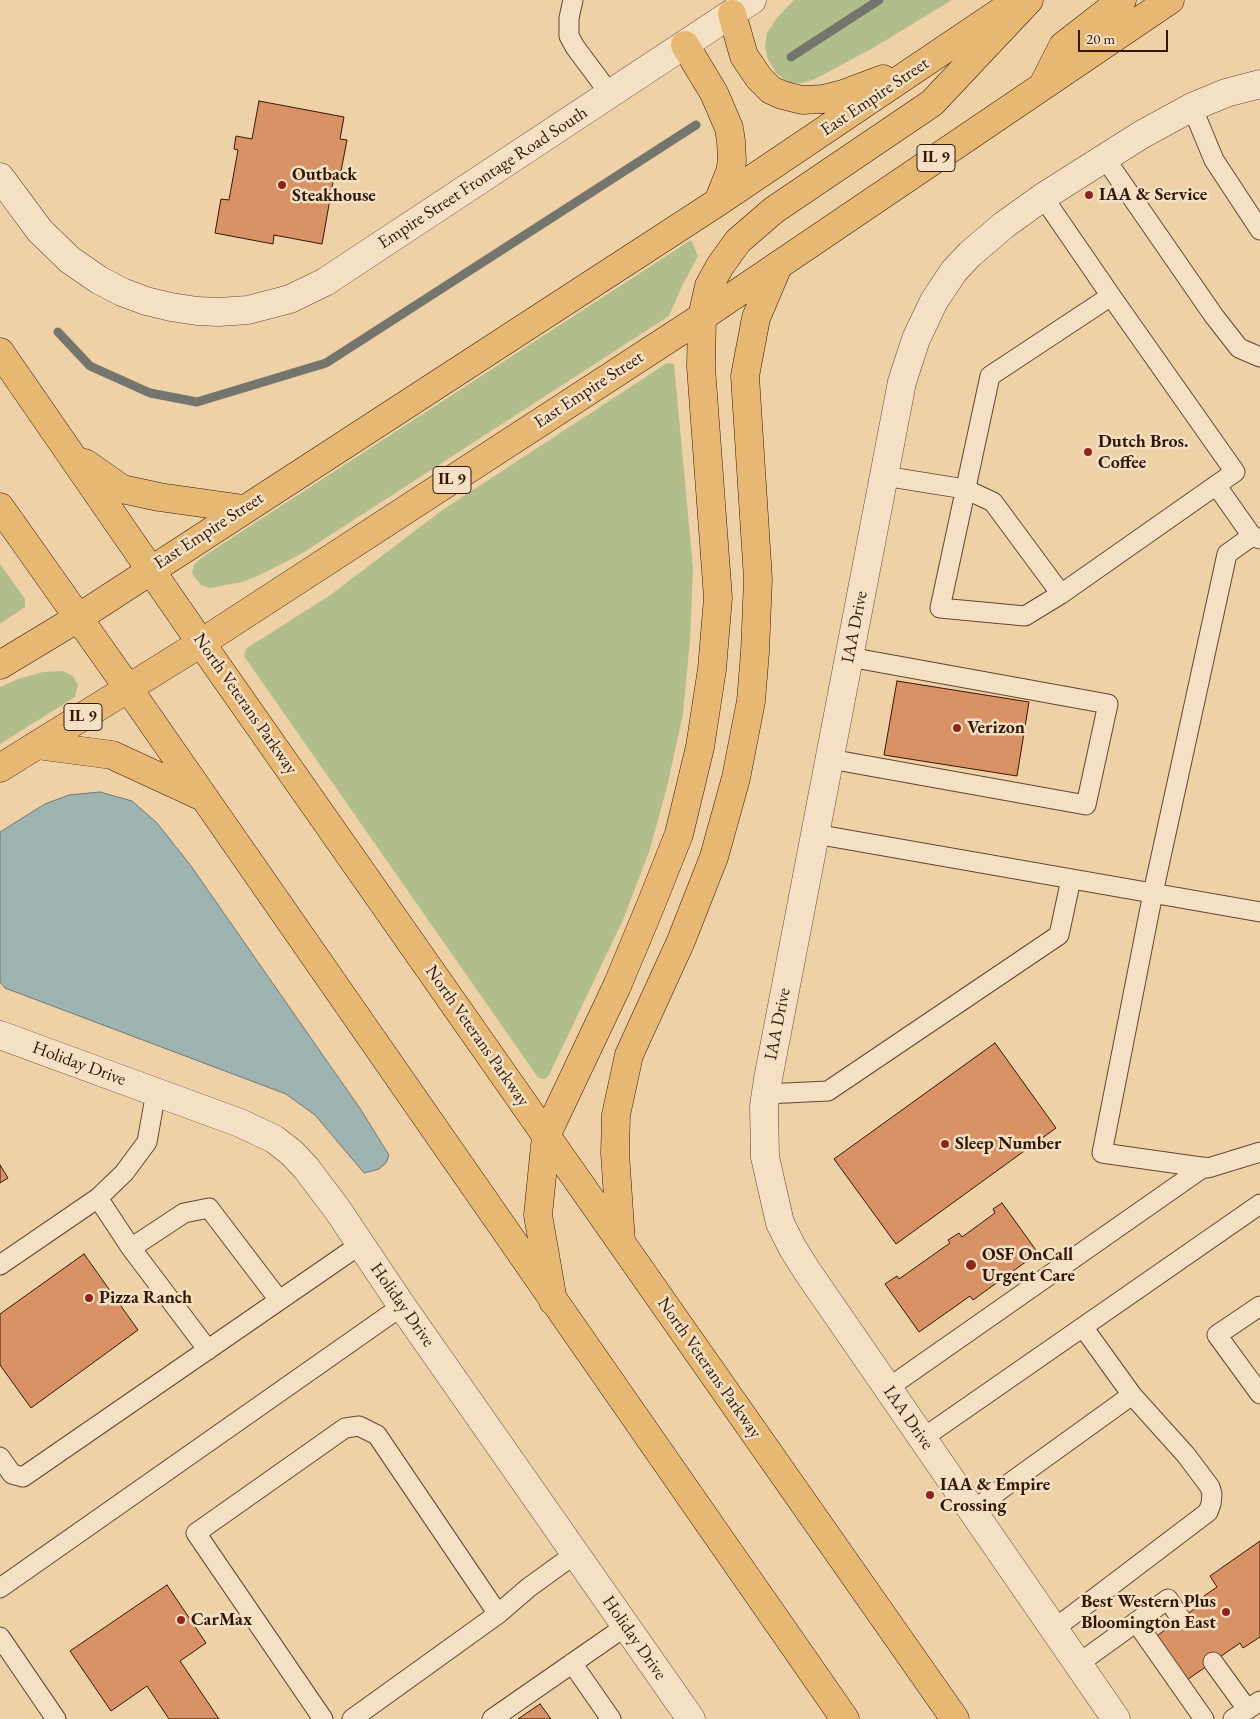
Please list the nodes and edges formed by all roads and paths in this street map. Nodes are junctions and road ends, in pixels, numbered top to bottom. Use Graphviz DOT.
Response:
graph roads {
  1 [pos="573,0"];
  2 [pos="1018,0"];
  3 [pos="1029,0"];
  4 [pos="1122,0"];
  5 [pos="1170,0"];
  6 [pos="742,7"];
  7 [pos="685,45"];
  8 [pos="926,62"];
  9 [pos="1260,84"];
  10 [pos="1043,87"];
  11 [pos="610,94"];
  12 [pos="1192,107"];
  13 [pos="1104,157"];
  14 [pos="0,177"];
  15 [pos="1043,197"];
  16 [pos="718,202"];
  17 [pos="1260,230"];
  18 [pos="778,266"];
  19 [pos="1111,296"];
  20 [pos="702,317"];
  21 [pos="0,352"];
  22 [pos="1260,357"];
  23 [pos="70,453"];
  24 [pos="884,476"];
  25 [pos="1216,485"];
  26 [pos="965,489"];
  27 [pos="0,507"];
  28 [pos="244,509"];
  29 [pos="1256,537"];
  30 [pos="150,569"];
  31 [pos="1061,594"];
  32 [pos="78,618"];
  33 [pos="202,643"];
  34 [pos="849,657"];
  35 [pos="0,665"];
  36 [pos="128,688"];
  37 [pos="37,745"];
  38 [pos="830,759"];
  39 [pos="0,768"];
  40 [pos="203,798"];
  41 [pos="815,834"];
  42 [pos="1071,879"];
  43 [pos="1153,893"];
  44 [pos="1260,912"];
  45 [pos="0,1035"];
  46 [pos="156,1092"];
  47 [pos="766,1094"];
  48 [pos="546,1136"];
  49 [pos="1260,1152"];
  50 [pos="1204,1167"];
  51 [pos="98,1198"];
  52 [pos="1260,1204"];
  53 [pos="622,1243"];
  54 [pos="361,1244"];
  55 [pos="131,1248"];
  56 [pos="0,1264"];
  57 [pos="279,1300"];
  58 [pos="553,1301"];
  59 [pos="402,1306"];
  60 [pos="1260,1306"];
  61 [pos="1083,1327"];
  62 [pos="208,1350"];
  63 [pos="888,1388"];
  64 [pos="1260,1394"];
  65 [pos="1132,1395"];
  66 [pos="923,1438"];
  67 [pos="0,1457"];
  68 [pos="973,1511"];
  69 [pos="575,1554"];
  70 [pos="0,1588"];
  71 [pos="498,1614"];
  72 [pos="1181,1619"];
  73 [pos="1136,1622"];
  74 [pos="626,1626"];
  75 [pos="1054,1629"];
  76 [pos="0,1637"];
  77 [pos="1213,1662"];
  78 [pos="572,1663"];
  79 [pos="1078,1664"];
  80 [pos="1246,1710"];
  81 [pos="56,1719"];
  82 [pos="323,1719"];
  83 [pos="352,1719"];
  84 [pos="492,1719"];
  85 [pos="611,1719"];
  86 [pos="691,1719"];
  87 [pos="845,1719"];
  88 [pos="955,1719"];
  89 [pos="1116,1719"];
  90 [pos="1204,1719"];
  1 -- 11 [label="lane"];
  2 -- 8 [label="main road, East Empire Street"];
  3 -- 20 [label="main road"];
  4 -- 10 [label="main road"];
  5 -- 10 [label="main road, East Empire Street / IL 9"];
  6 -- 7 [label="street, Empire Street Frontage Road South"];
  6 -- 8 [label="main road"];
  7 -- 11 [label="street, Empire Street Frontage Road South"];
  7 -- 16 [label="main road"];
  8 -- 16 [label="main road, East Empire Street"];
  9 -- 12 [label="street, IAA Drive"];
  10 -- 18 [label="main road, East Empire Street / IL 9"];
  11 -- 14 [label="street, Empire Street Frontage Road South"];
  12 -- 13 [label="street, IAA Drive"];
  12 -- 17 [label="lane"];
  13 -- 15 [label="street, IAA Drive"];
  13 -- 22 [label="lane"];
  15 -- 19 [label="lane"];
  15 -- 24 [label="street, IAA Drive"];
  16 -- 28 [label="main road, East Empire Street"];
  18 -- 20 [label="main road, East Empire Street / IL 9"];
  18 -- 53 [label="main road"];
  19 -- 25 [label="lane"];
  19 -- 26 [label="lane"];
  20 -- 33 [label="main road, East Empire Street / IL 9"];
  20 -- 48 [label="main road"];
  21 -- 23 [label="main road, North Veterans Parkway"];
  23 -- 28 [label="main road"];
  23 -- 30 [label="main road, North Veterans Parkway"];
  24 -- 26 [label="lane"];
  24 -- 34 [label="street, IAA Drive"];
  25 -- 29 [label="lane"];
  25 -- 31 [label="lane"];
  26 -- 31 [label="lane"];
  26 -- 31 [label="lane"];
  27 -- 32 [label="main road"];
  28 -- 30 [label="main road, East Empire Street"];
  29 -- 43 [label="lane"];
  30 -- 32 [label="main road, East Empire Street"];
  30 -- 33 [label="main road, North Veterans Parkway"];
  32 -- 35 [label="main road, East Empire Street"];
  32 -- 36 [label="main road"];
  33 -- 36 [label="main road, East Empire Street / IL 9"];
  33 -- 48 [label="main road, North Veterans Parkway"];
  34 -- 38 [label="street, IAA Drive"];
  34 -- 38 [label="lane"];
  36 -- 37 [label="main road, East Empire Street / IL 9"];
  36 -- 40 [label="main road"];
  37 -- 39 [label="main road, East Empire Street / IL 9"];
  37 -- 40 [label="main road"];
  38 -- 41 [label="street, IAA Drive"];
  40 -- 58 [label="main road"];
  41 -- 42 [label="lane"];
  41 -- 47 [label="street, IAA Drive"];
  42 -- 43 [label="lane"];
  42 -- 47 [label="lane"];
  43 -- 44 [label="lane"];
  43 -- 50 [label="lane"];
  45 -- 46 [label="street, Holiday Drive"];
  46 -- 51 [label="lane"];
  46 -- 54 [label="street, Holiday Drive"];
  47 -- 63 [label="street, IAA Drive"];
  48 -- 53 [label="main road, North Veterans Parkway"];
  48 -- 58 [label="main road"];
  49 -- 50 [label="lane"];
  50 -- 63 [label="lane"];
  51 -- 55 [label="lane"];
  51 -- 56 [label="lane"];
  52 -- 61 [label="lane"];
  53 -- 88 [label="main road, North Veterans Parkway"];
  54 -- 57 [label="lane"];
  54 -- 59 [label="street, Holiday Drive"];
  55 -- 57 [label="lane"];
  55 -- 62 [label="lane"];
  57 -- 62 [label="lane"];
  58 -- 87 [label="main road"];
  59 -- 69 [label="street, Holiday Drive"];
  59 -- 70 [label="lane"];
  60 -- 64 [label="lane"];
  61 -- 65 [label="lane"];
  61 -- 66 [label="lane"];
  62 -- 67 [label="lane"];
  63 -- 66 [label="street, IAA Drive"];
  65 -- 68 [label="lane"];
  65 -- 75 [label="lane"];
  66 -- 68 [label="street, IAA Drive"];
  68 -- 75 [label="street, IAA Drive"];
  69 -- 71 [label="lane"];
  69 -- 74 [label="street, Holiday Drive"];
  71 -- 82 [label="lane"];
  71 -- 83 [label="lane"];
  72 -- 73 [label="lane"];
  73 -- 79 [label="lane"];
  73 -- 90 [label="lane"];
  74 -- 78 [label="lane"];
  74 -- 86 [label="street, Holiday Drive"];
  75 -- 79 [label="street, IAA Drive"];
  76 -- 81 [label="lane"];
  77 -- 80 [label="lane"];
  78 -- 84 [label="lane"];
  78 -- 85 [label="lane"];
  79 -- 89 [label="street, IAA Drive"];
}
